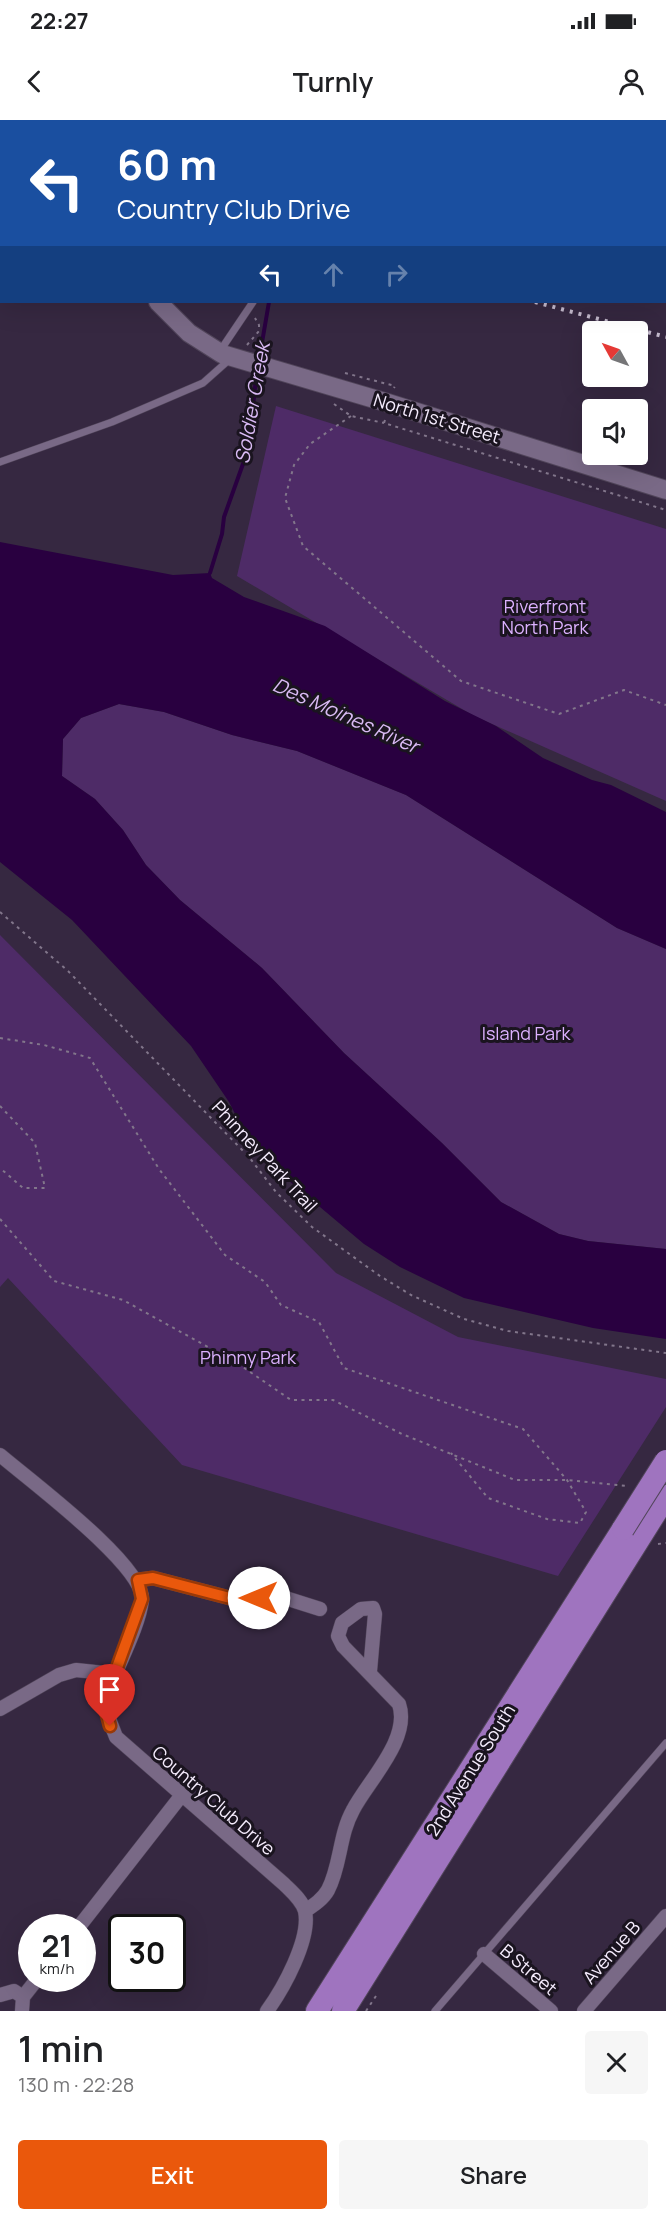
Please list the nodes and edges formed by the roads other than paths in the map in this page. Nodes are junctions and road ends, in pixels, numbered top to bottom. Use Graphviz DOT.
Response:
graph roads {
  1 [pos="159,303"];
  2 [pos="252,303"];
  3 [pos="220,352"];
  4 [pos="0,462"];
  5 [pos="666,490"];
  6 [pos="0,1455"];
  7 [pos="666,1461"];
  8 [pos="666,1496"];
  9 [pos="641,1535"];
  10 [pos="138,1580"];
  11 [pos="320,1609"];
  12 [pos="370,1671"];
  13 [pos="114,1674"];
  14 [pos="0,1709"];
  15 [pos="666,1743"];
  16 [pos="181,1796"];
  17 [pos="304,1911"];
  18 [pos="89,1914"];
  19 [pos="666,1916"];
  20 [pos="483,1954"];
  21 [pos="27,1992"];
  22 [pos="0,1995"];
  23 [pos="23,1997"];
  24 [pos="22,2011"];
  25 [pos="267,2011"];
  26 [pos="317,2011"];
  27 [pos="343,2011"];
  28 [pos="435,2011"];
  29 [pos="551,2011"];
  30 [pos="584,2011"];
  1 -- 3 [label="street, North 1st Street"];
  2 -- 3 [label="lane"];
  3 -- 4 [label="lane"];
  3 -- 5 [label="street, North 1st Street"];
  6 -- 10 [label="street"];
  7 -- 9 [label="main road, bridge"];
  8 -- 9 [label="main road"];
  9 -- 26 [label="main road, 2nd Avenue South"];
  9 -- 27 [label="main road"];
  10 -- 11 [label="street"];
  10 -- 13 [label="street, Country Club Drive"];
  12 -- 17 [label="street"];
  13 -- 14 [label="street"];
  13 -- 16 [label="street, Country Club Drive"];
  15 -- 20 [label="lane"];
  16 -- 17 [label="street, Country Club Drive"];
  16 -- 18 [label="street"];
  17 -- 25 [label="street"];
  19 -- 30 [label="street, Avenue B"];
  20 -- 28 [label="lane"];
  20 -- 29 [label="street, B Street"];
  21 -- 23 [label="street"];
  22 -- 23 [label="street"];
  23 -- 24 [label="street"];
}
